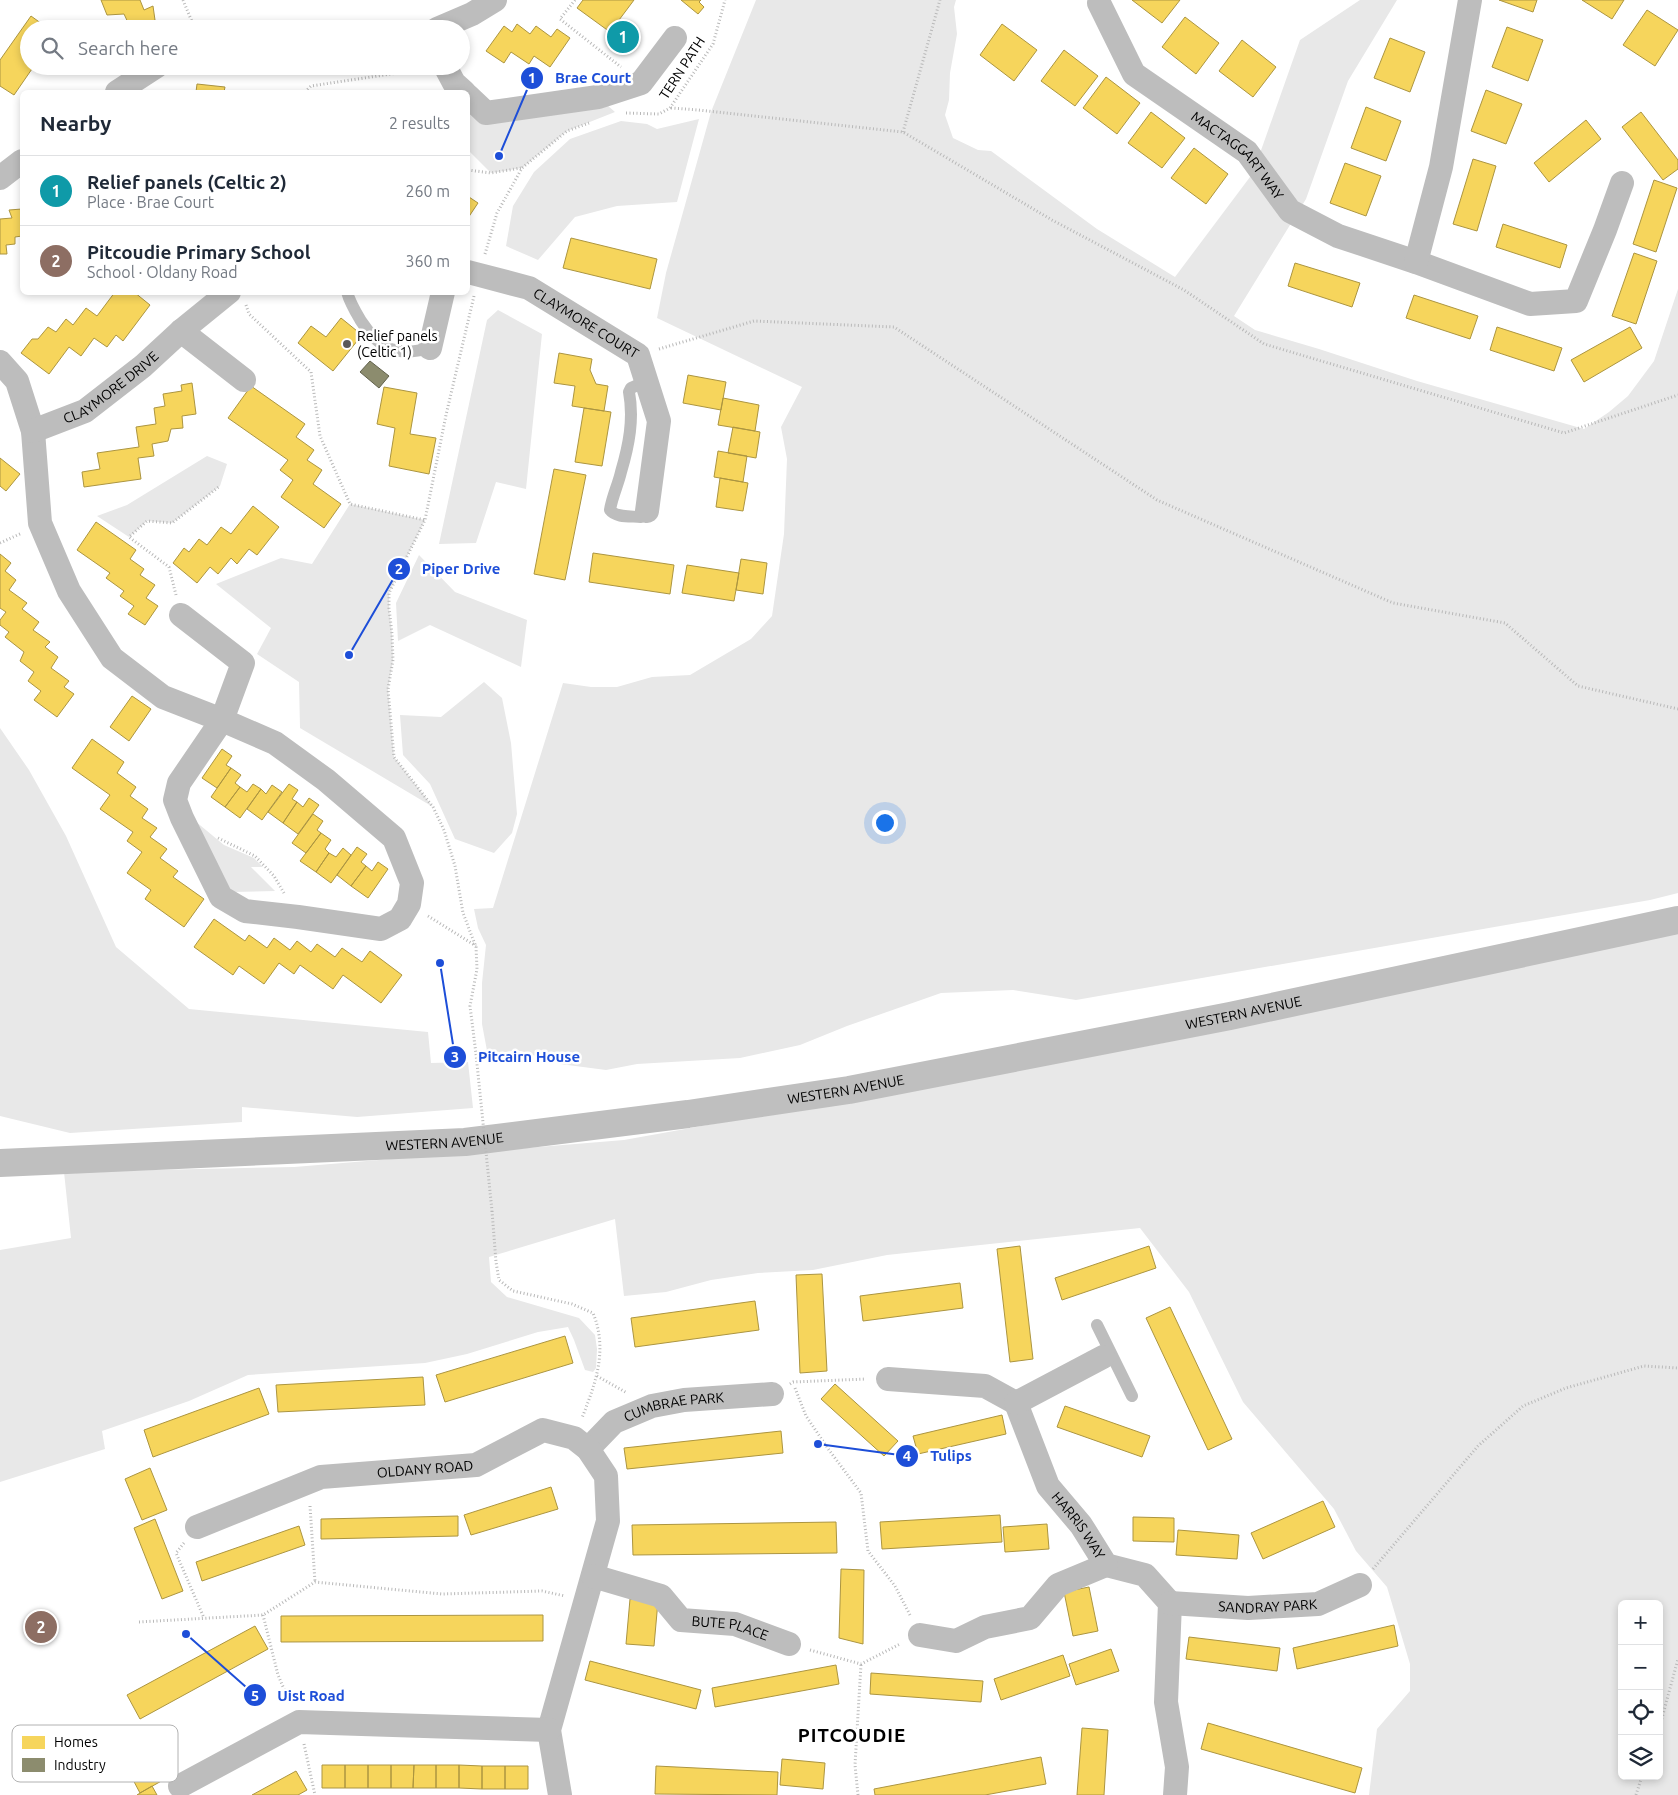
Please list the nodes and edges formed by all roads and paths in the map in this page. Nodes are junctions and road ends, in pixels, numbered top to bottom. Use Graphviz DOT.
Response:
graph roads {
  1 [pos="183,0"];
  2 [pos="495,0"];
  3 [pos="575,0"];
  4 [pos="725,0"];
  5 [pos="940,0"];
  6 [pos="1470,0"];
  7 [pos="1099,3"];
  8 [pos="191,20"];
  9 [pos="458,20"];
  10 [pos="675,38"];
  11 [pos="142,75"];
  12 [pos="385,75"];
  13 [pos="450,75"];
  14 [pos="641,83"];
  15 [pos="120,90"];
  16 [pos="308,90"];
  17 [pos="462,90"];
  18 [pos="470,98"];
  19 [pos="670,108"];
  20 [pos="624,113"];
  21 [pos="591,122"];
  22 [pos="903,132"];
  23 [pos="20,163"];
  24 [pos="522,168"];
  25 [pos="470,170"];
  26 [pos="0,178"];
  27 [pos="1622,183"];
  28 [pos="1416,262"];
  29 [pos="473,273"];
  30 [pos="470,289"];
  31 [pos="348,295"];
  32 [pos="442,295"];
  33 [pos="469,295"];
  34 [pos="237,296"];
  35 [pos="181,331"];
  36 [pos="430,348"];
  37 [pos="638,355"];
  38 [pos="0,362"];
  39 [pos="244,380"];
  40 [pos="646,381"];
  41 [pos="1678,395"];
  42 [pos="33,431"];
  43 [pos="220,486"];
  44 [pos="647,511"];
  45 [pos="425,520"];
  46 [pos="181,615"];
  47 [pos="1678,709"];
  48 [pos="222,720"];
  49 [pos="215,836"];
  50 [pos="409,904"];
  51 [pos="298,917"];
  52 [pos="1678,920"];
  53 [pos="476,947"];
  54 [pos="0,1164"];
  55 [pos="1097,1325"];
  56 [pos="1107,1355"];
  57 [pos="1678,1368"];
  58 [pos="888,1379"];
  59 [pos="794,1382"];
  60 [pos="772,1394"];
  61 [pos="1132,1396"];
  62 [pos="1016,1403"];
  63 [pos="581,1444"];
  64 [pos="321,1477"];
  65 [pos="197,1527"];
  66 [pos="1106,1565"];
  67 [pos="593,1576"];
  68 [pos="315,1582"];
  69 [pos="1360,1585"];
  70 [pos="586,1600"];
  71 [pos="1170,1603"];
  72 [pos="204,1618"];
  73 [pos="139,1622"];
  74 [pos="920,1635"];
  75 [pos="789,1644"];
  76 [pos="1678,1659"];
  77 [pos="861,1664"];
  78 [pos="1663,1714"];
  79 [pos="549,1730"];
  80 [pos="1641,1780"];
  81 [pos="180,1786"];
  82 [pos="560,1795"];
  83 [pos="858,1795"];
  84 [pos="1175,1795"];
  85 [pos="1636,1795"];
  1 -- 8 [label="path"];
  2 -- 9 [label="street"];
  3 -- 14 [label="path"];
  4 -- 19 [label="path, TERN PATH"];
  5 -- 22 [label="path"];
  6 -- 28 [label="street"];
  7 -- 28 [label="street, MACTAGGART WAY"];
  10 -- 14 [label="street"];
  11 -- 15 [label="street"];
  12 -- 16 [label="path"];
  13 -- 17 [label="street"];
  14 -- 18 [label="street"];
  19 -- 20 [label="path, TERN PATH"];
  19 -- 22 [label="path"];
  21 -- 24 [label="path"];
  22 -- 41 [label="path"];
  23 -- 26 [label="street"];
  24 -- 25 [label="path"];
  24 -- 29 [label="path"];
  27 -- 28 [label="street, MACTAGGART WAY"];
  29 -- 30 [label="path"];
  29 -- 37 [label="street, CLAYMORE COURT"];
  31 -- 36 [label="lane"];
  32 -- 36 [label="street"];
  33 -- 45 [label="path"];
  34 -- 35 [label="street, CLAYMORE DRIVE"];
  34 -- 45 [label="path"];
  35 -- 39 [label="street"];
  35 -- 42 [label="street, CLAYMORE DRIVE"];
  37 -- 40 [label="street, CLAYMORE COURT"];
  37 -- 47 [label="path"];
  38 -- 42 [label="street"];
  40 -- 44 [label="street, CLAYMORE COURT"];
  40 -- 44 [label="lane"];
  42 -- 48 [label="street"];
  43 -- 46 [label="path"];
  45 -- 53 [label="path"];
  46 -- 48 [label="street"];
  48 -- 50 [label="street"];
  48 -- 51 [label="street"];
  49 -- 51 [label="path"];
  50 -- 51 [label="street"];
  50 -- 53 [label="path"];
  52 -- 54 [label="main road, WESTERN AVENUE"];
  53 -- 63 [label="path, bridge"];
  55 -- 56 [label="lane"];
  56 -- 61 [label="lane"];
  56 -- 62 [label="street"];
  57 -- 69 [label="path"];
  58 -- 59 [label="path"];
  58 -- 62 [label="street"];
  59 -- 60 [label="path"];
  59 -- 74 [label="path"];
  60 -- 63 [label="street, CUMBRAE PARK"];
  62 -- 66 [label="street, HARRIS WAY"];
  63 -- 64 [label="street, OLDANY ROAD"];
  63 -- 67 [label="street"];
  64 -- 65 [label="street, OLDANY ROAD"];
  64 -- 68 [label="path"];
  65 -- 72 [label="path"];
  66 -- 71 [label="street, HARRIS WAY"];
  66 -- 74 [label="street"];
  67 -- 70 [label="street"];
  67 -- 75 [label="street, BUTE PLACE"];
  68 -- 70 [label="path"];
  68 -- 72 [label="path"];
  69 -- 71 [label="street, SANDRAY PARK"];
  70 -- 79 [label="street"];
  71 -- 84 [label="street"];
  72 -- 73 [label="path"];
  74 -- 77 [label="path"];
  75 -- 77 [label="path"];
  76 -- 78 [label="path"];
  77 -- 83 [label="path"];
  79 -- 81 [label="street"];
  79 -- 82 [label="street"];
  80 -- 85 [label="path"];
}
